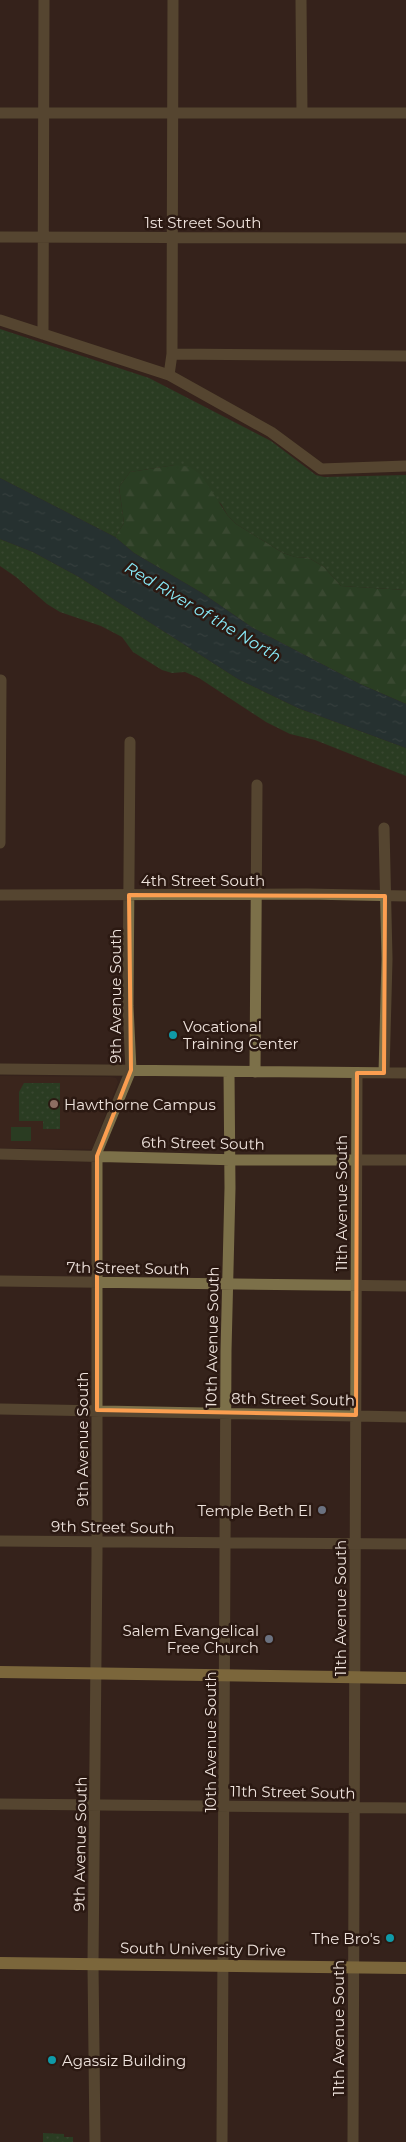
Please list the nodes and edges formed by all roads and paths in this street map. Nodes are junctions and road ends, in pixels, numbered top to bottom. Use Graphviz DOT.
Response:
graph roads {
  1 [pos="44,0"];
  2 [pos="173,0"];
  3 [pos="301,0"];
  4 [pos="45,112"];
  5 [pos="172,112"];
  6 [pos="0,113"];
  7 [pos="302,113"];
  8 [pos="406,113"];
  9 [pos="44,236"];
  10 [pos="0,237"];
  11 [pos="172,237"];
  12 [pos="406,238"];
  13 [pos="0,320"];
  14 [pos="43,334"];
  15 [pos="172,354"];
  16 [pos="406,356"];
  17 [pos="169,375"];
  18 [pos="406,466"];
  19 [pos="1,680"];
  20 [pos="130,742"];
  21 [pos="257,785"];
  22 [pos="384,828"];
  23 [pos="0,843"];
  24 [pos="257,894"];
  25 [pos="0,895"];
  26 [pos="129,895"];
  27 [pos="385,896"];
  28 [pos="406,896"];
  29 [pos="0,1069"];
  30 [pos="131,1070"];
  31 [pos="229,1072"];
  32 [pos="255,1072"];
  33 [pos="357,1073"];
  34 [pos="384,1073"];
  35 [pos="406,1073"];
  36 [pos="0,1154"];
  37 [pos="97,1156"];
  38 [pos="230,1160"];
  39 [pos="357,1160"];
  40 [pos="406,1160"];
  41 [pos="0,1281"];
  42 [pos="98,1282"];
  43 [pos="228,1284"];
  44 [pos="356,1286"];
  45 [pos="406,1286"];
  46 [pos="0,1408"];
  47 [pos="97,1410"];
  48 [pos="226,1412"];
  49 [pos="356,1415"];
  50 [pos="406,1416"];
  51 [pos="0,1541"];
  52 [pos="97,1542"];
  53 [pos="226,1543"];
  54 [pos="356,1544"];
  55 [pos="406,1544"];
  56 [pos="0,1672"];
  57 [pos="96,1674"];
  58 [pos="226,1676"];
  59 [pos="355,1677"];
  60 [pos="406,1678"];
  61 [pos="0,1804"];
  62 [pos="95,1805"];
  63 [pos="225,1805"];
  64 [pos="354,1808"];
  65 [pos="406,1808"];
  66 [pos="0,1963"];
  67 [pos="93,1964"];
  68 [pos="224,1965"];
  69 [pos="352,1967"];
  70 [pos="406,1968"];
  71 [pos="95,2142"];
  72 [pos="222,2142"];
  73 [pos="353,2142"];
  1 -- 4 [label="street"];
  2 -- 5 [label="street"];
  3 -- 7 [label="street"];
  4 -- 5 [label="street"];
  4 -- 6 [label="street"];
  4 -- 9 [label="street"];
  5 -- 7 [label="street"];
  5 -- 11 [label="street"];
  7 -- 8 [label="street"];
  9 -- 10 [label="street, 1st Street South"];
  9 -- 11 [label="street, 1st Street South"];
  9 -- 14 [label="street"];
  11 -- 12 [label="street, 1st Street South"];
  11 -- 15 [label="street"];
  13 -- 14 [label="street"];
  14 -- 17 [label="street"];
  15 -- 16 [label="street"];
  15 -- 17 [label="street"];
  17 -- 18 [label="street"];
  19 -- 23 [label="street"];
  20 -- 26 [label="street, 9th Avenue South"];
  21 -- 24 [label="street"];
  22 -- 27 [label="street"];
  24 -- 26 [label="street, 4th Street South"];
  24 -- 27 [label="street, 4th Street South"];
  24 -- 32 [label="street"];
  25 -- 26 [label="street, 4th Street South"];
  26 -- 30 [label="street, 9th Avenue South"];
  27 -- 28 [label="street, 4th Street South"];
  27 -- 34 [label="street"];
  29 -- 30 [label="street"];
  30 -- 31 [label="street"];
  30 -- 37 [label="street, 9th Avenue South"];
  31 -- 32 [label="street"];
  31 -- 38 [label="street, 10th Avenue South"];
  32 -- 33 [label="street"];
  33 -- 34 [label="street"];
  33 -- 39 [label="street, 11th Avenue South"];
  34 -- 35 [label="street"];
  36 -- 37 [label="street, 6th Street South"];
  37 -- 38 [label="street, 6th Street South"];
  37 -- 42 [label="street, 9th Avenue South"];
  38 -- 39 [label="street, 6th Street South"];
  38 -- 43 [label="street, 10th Avenue South"];
  39 -- 40 [label="street, 6th Street South"];
  39 -- 44 [label="street, 11th Avenue South"];
  41 -- 42 [label="street, 7th Street South"];
  42 -- 43 [label="street, 7th Street South"];
  42 -- 47 [label="street, 9th Avenue South"];
  43 -- 44 [label="street, 7th Street South"];
  43 -- 48 [label="street, 10th Avenue South"];
  44 -- 45 [label="street, 7th Street South"];
  44 -- 49 [label="street, 11th Avenue South"];
  46 -- 47 [label="street, 8th Street South"];
  47 -- 48 [label="street, 8th Street South"];
  47 -- 52 [label="street, 9th Avenue South"];
  48 -- 49 [label="street, 8th Street South"];
  48 -- 53 [label="street, 10th Avenue South"];
  49 -- 50 [label="street, 8th Street South"];
  49 -- 54 [label="street, 11th Avenue South"];
  51 -- 52 [label="street, 9th Street South"];
  52 -- 53 [label="street, 9th Street South"];
  52 -- 57 [label="street, 9th Avenue South"];
  53 -- 54 [label="street, 9th Street South"];
  53 -- 58 [label="street, 10th Avenue South"];
  54 -- 55 [label="street, 9th Street South"];
  54 -- 59 [label="street, 11th Avenue South"];
  56 -- 57 [label="main road"];
  57 -- 58 [label="main road"];
  57 -- 62 [label="street, 9th Avenue South"];
  58 -- 59 [label="main road"];
  58 -- 63 [label="street, 10th Avenue South"];
  59 -- 60 [label="main road"];
  59 -- 64 [label="street, 11th Avenue South"];
  61 -- 62 [label="street, 11th Street South"];
  62 -- 63 [label="street, 11th Street South"];
  62 -- 67 [label="street, 9th Avenue South"];
  63 -- 64 [label="street, 11th Street South"];
  63 -- 68 [label="street, 10th Avenue South"];
  64 -- 65 [label="street, 11th Street South"];
  64 -- 69 [label="street, 11th Avenue South"];
  66 -- 67 [label="main road, South University Drive"];
  67 -- 68 [label="main road, South University Drive"];
  67 -- 71 [label="street, 9th Avenue South"];
  68 -- 69 [label="main road, South University Drive"];
  68 -- 72 [label="street, 10th Avenue South"];
  69 -- 70 [label="main road, South University Drive"];
  69 -- 73 [label="street, 11th Avenue South"];
}
